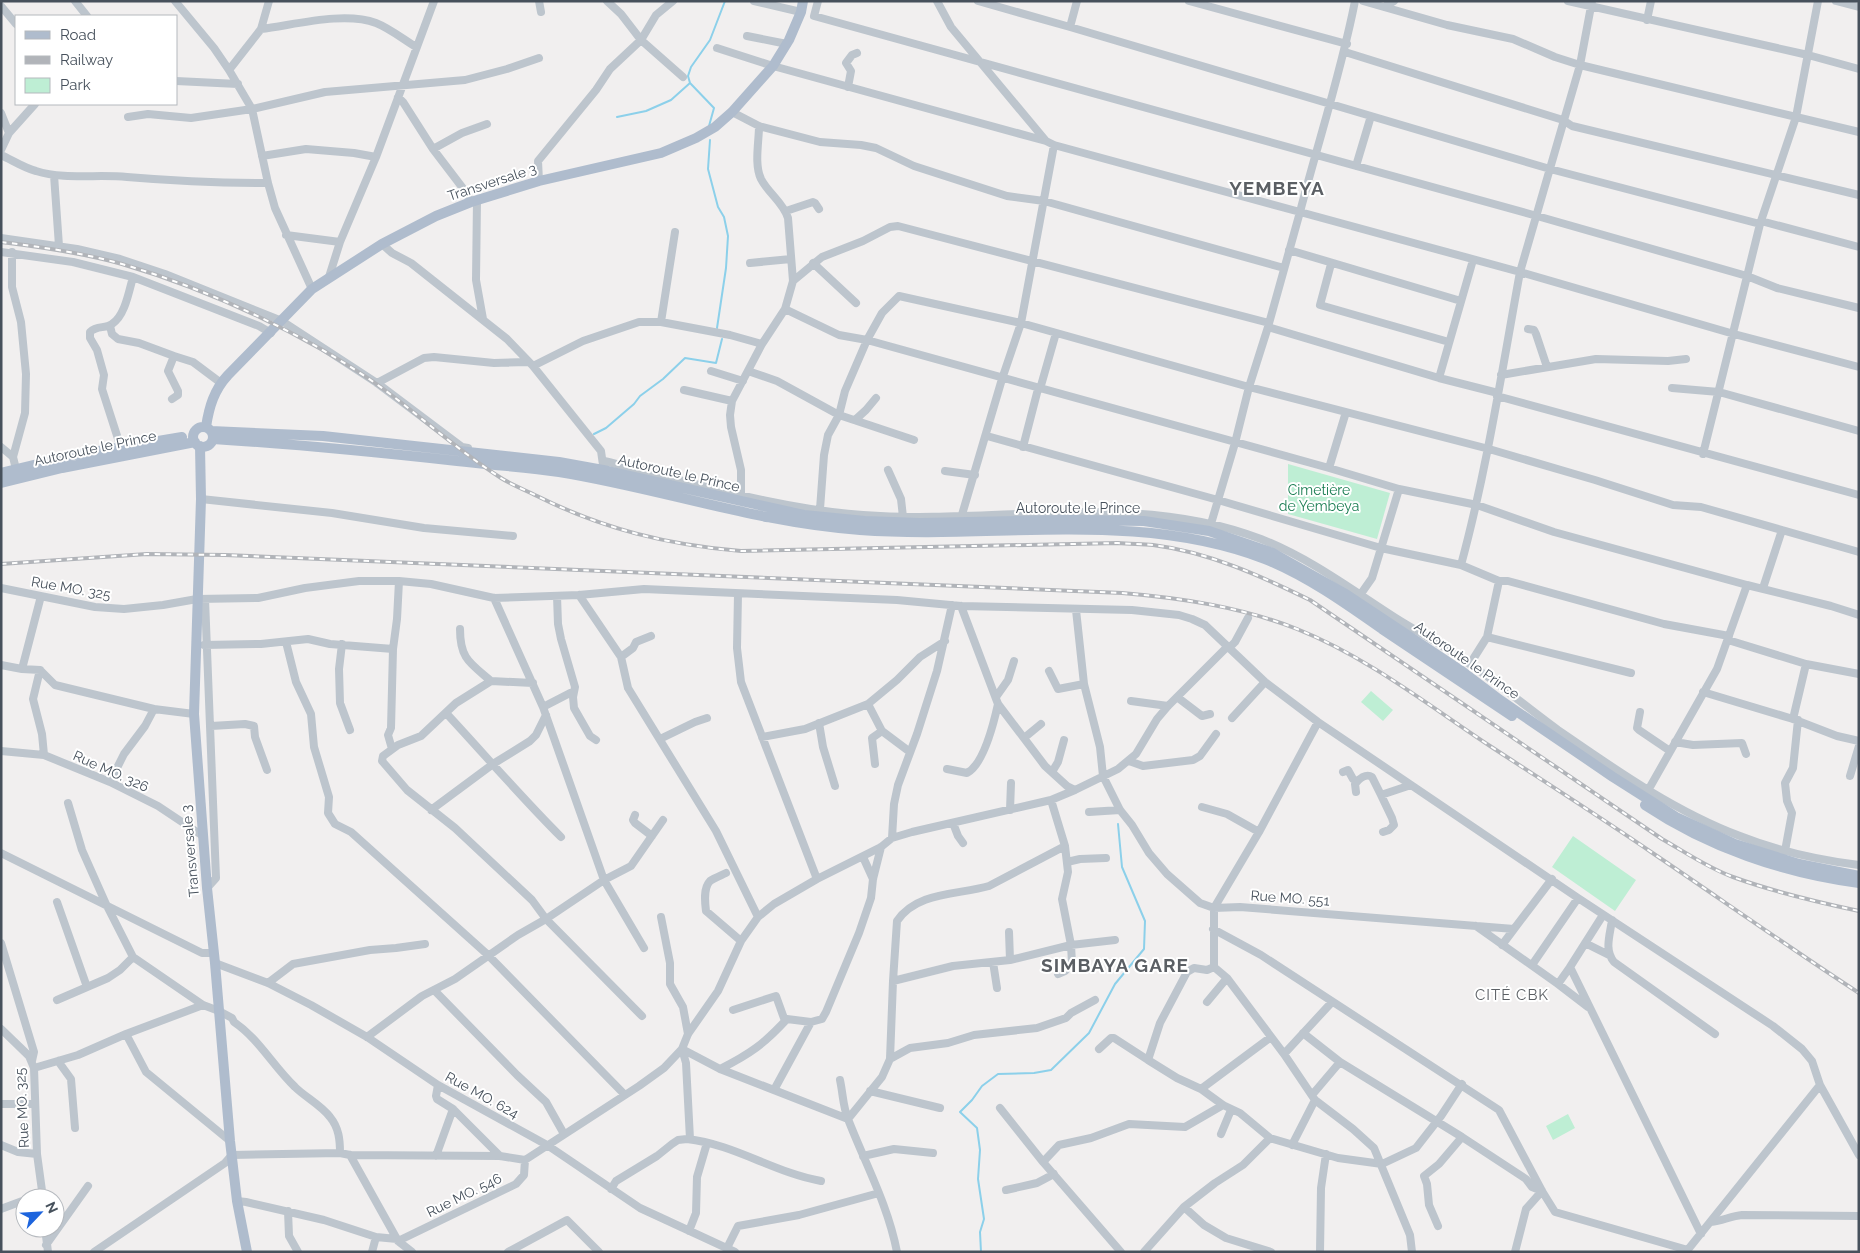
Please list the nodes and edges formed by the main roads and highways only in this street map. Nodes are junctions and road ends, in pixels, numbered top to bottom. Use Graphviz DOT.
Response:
graph roads {
  1 [pos="803,1"];
  2 [pos="210,432"];
  3 [pos="196,441"];
  4 [pos="1,473"];
  5 [pos="1,484"];
  6 [pos="1859,876"];
  7 [pos="1859,883"];
  8 [pos="247,1252"];
  1 -- 2 [label="main road, Transversale 3"];
  2 -- 3 [label="main road"];
  2 -- 3 [label="main road"];
  2 -- 6 [label="main road, Autoroute le Prince"];
  2 -- 7 [label="main road, Autoroute le Prince"];
  3 -- 4 [label="main road, Autoroute le Prince"];
  3 -- 5 [label="main road, Autoroute le Prince"];
  3 -- 8 [label="main road, Transversale 3"];
}
